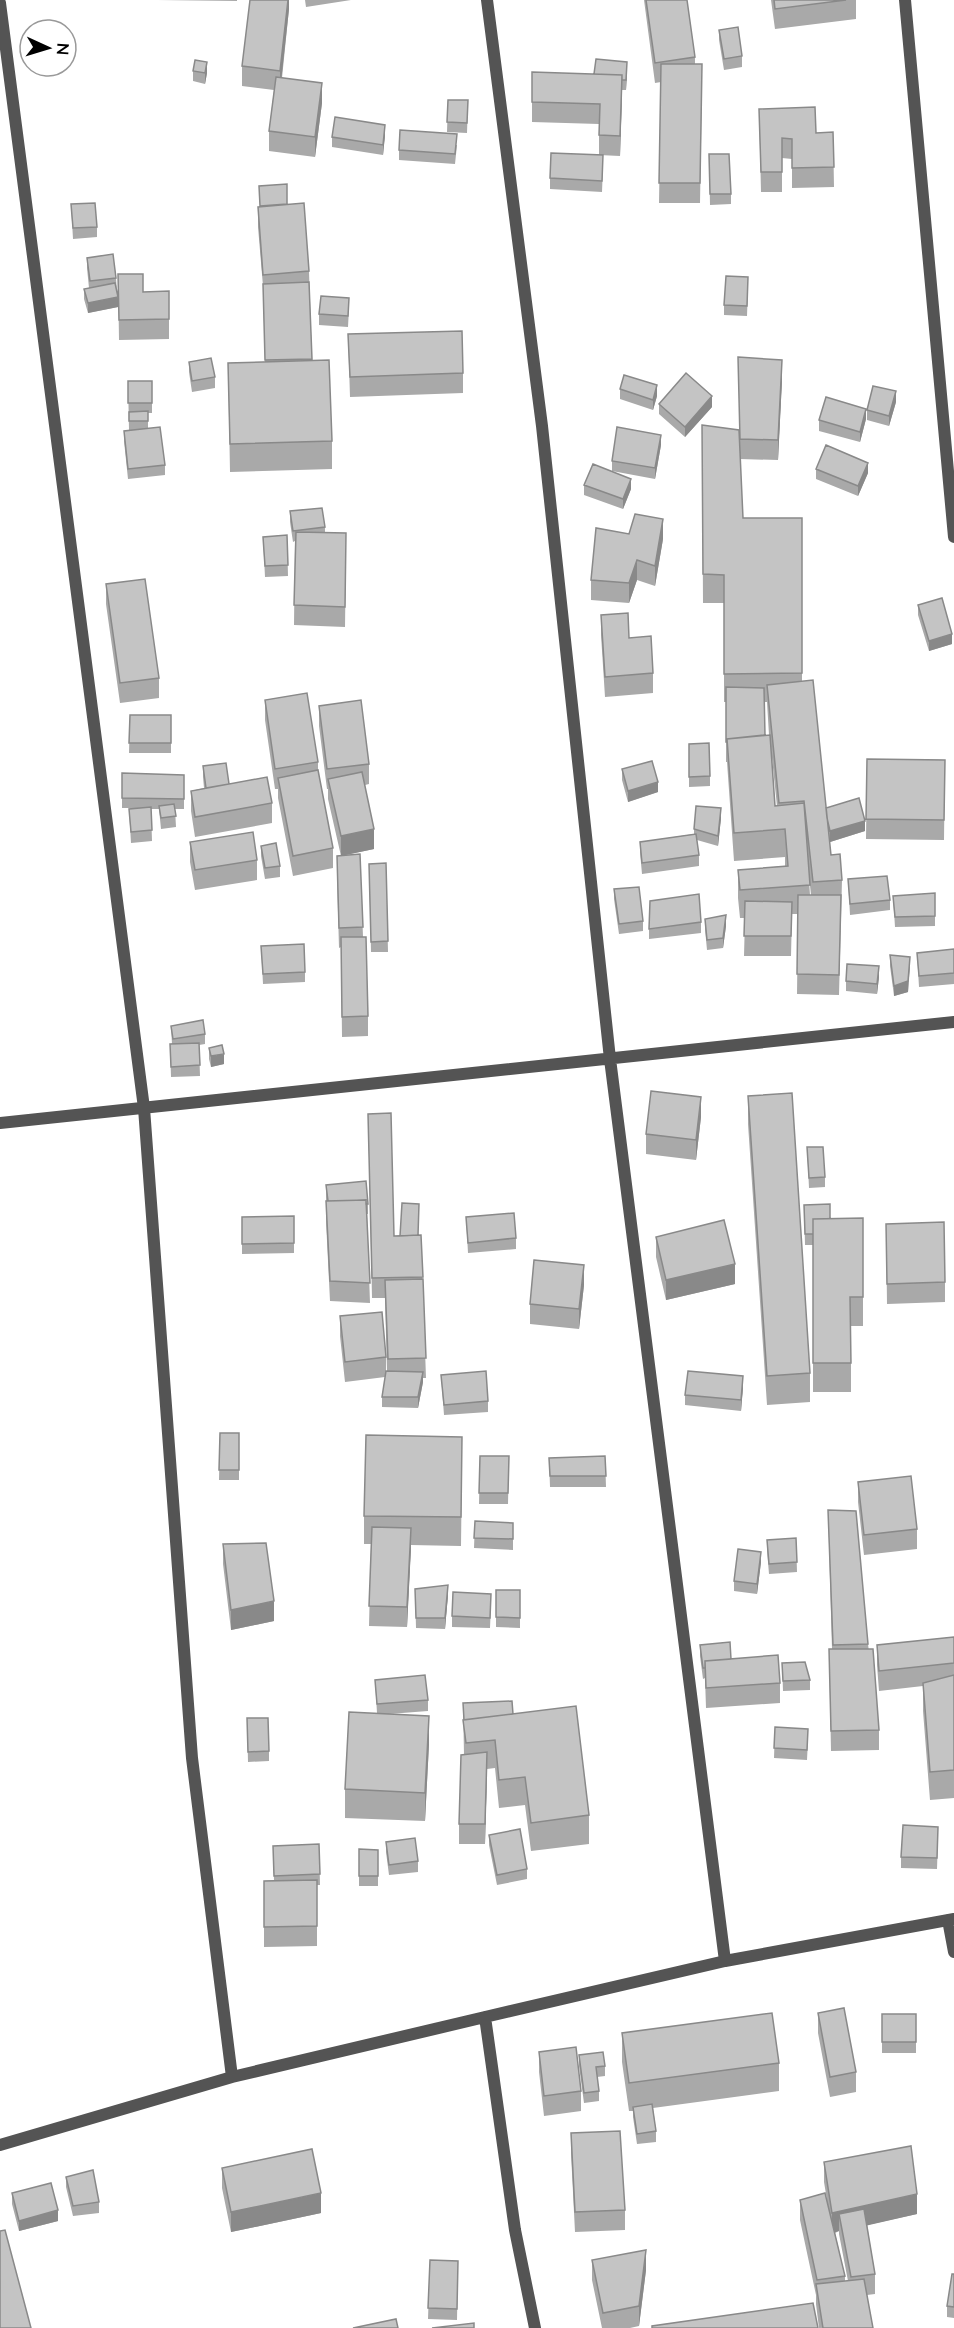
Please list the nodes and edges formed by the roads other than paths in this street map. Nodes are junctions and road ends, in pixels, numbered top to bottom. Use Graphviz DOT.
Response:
graph roads {
  1 [pos="487,0"];
  2 [pos="905,0"];
  3 [pos="0,3"];
  4 [pos="954,537"];
  5 [pos="954,1022"];
  6 [pos="610,1059"];
  7 [pos="144,1108"];
  8 [pos="0,1123"];
  9 [pos="951,1919"];
  10 [pos="954,1952"];
  11 [pos="725,1961"];
  12 [pos="485,2016"];
  13 [pos="232,2077"];
  14 [pos="0,2145"];
  15 [pos="535,2328"];
  1 -- 6 [label="street"];
  2 -- 4 [label="street"];
  3 -- 7 [label="street"];
  5 -- 6 [label="street"];
  6 -- 7 [label="street"];
  6 -- 11 [label="street"];
  7 -- 8 [label="street"];
  7 -- 13 [label="street"];
  9 -- 10 [label="street"];
  9 -- 11 [label="street"];
  11 -- 12 [label="street"];
  12 -- 13 [label="street"];
  12 -- 15 [label="street"];
  13 -- 14 [label="street"];
}
